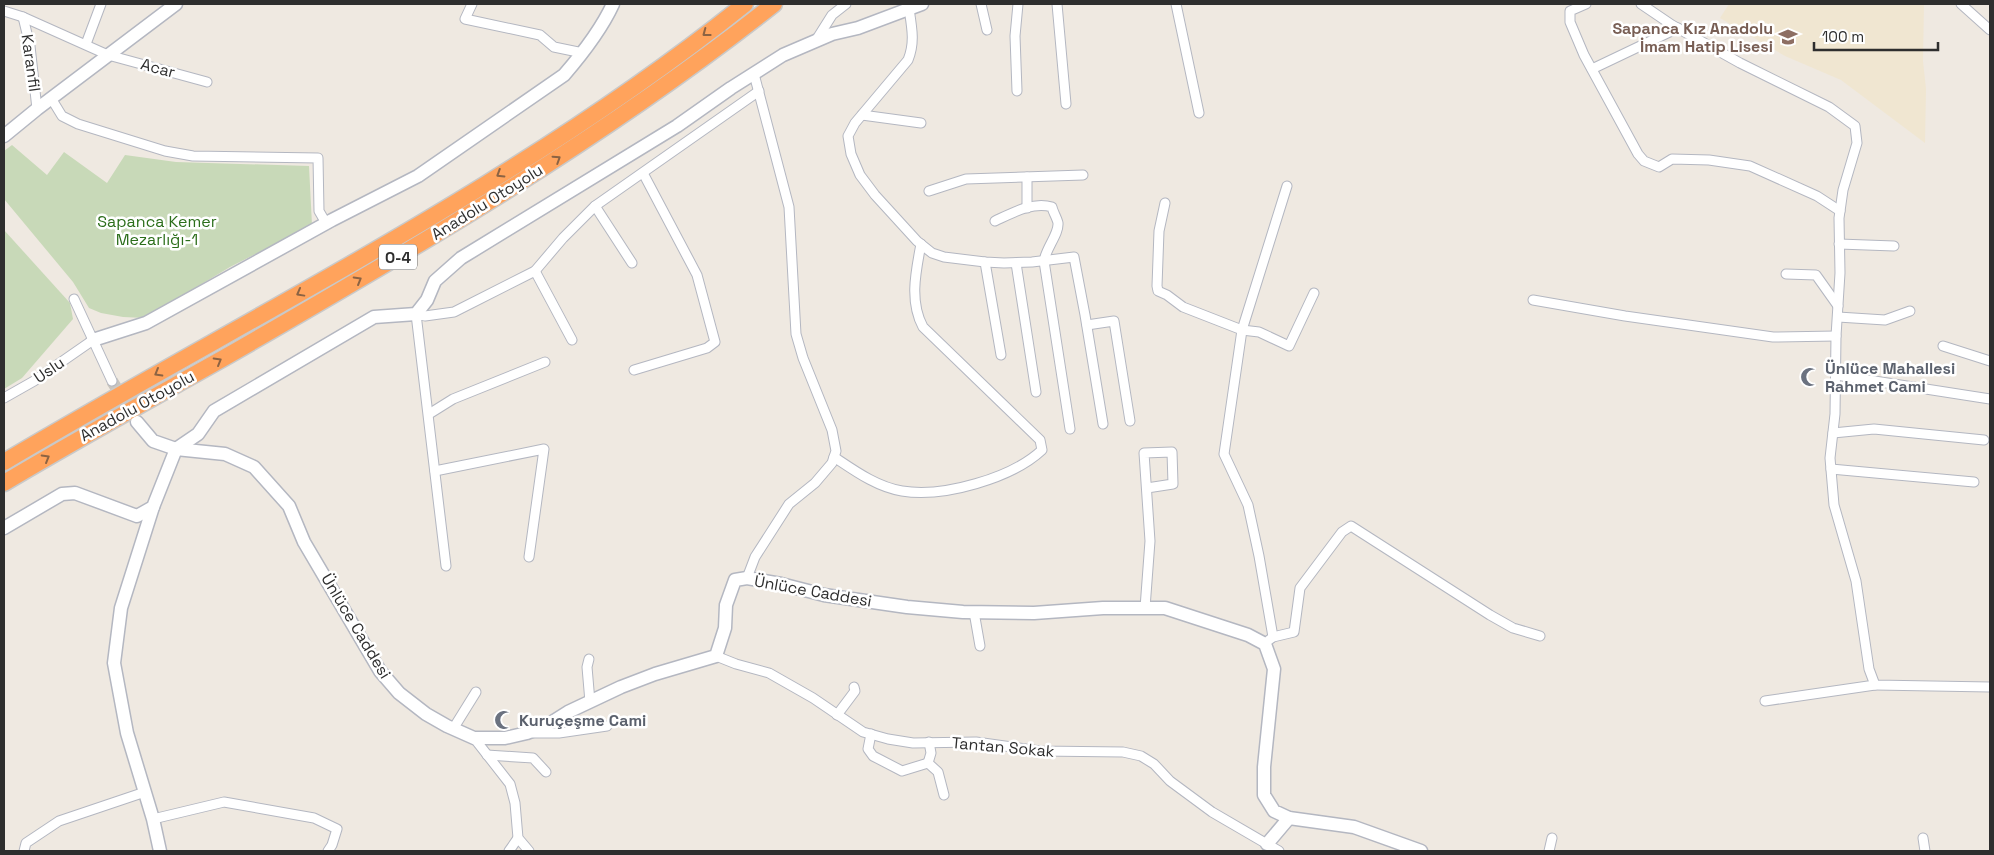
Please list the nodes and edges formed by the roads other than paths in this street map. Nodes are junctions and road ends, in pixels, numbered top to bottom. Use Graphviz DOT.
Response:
graph roads {
  1 [pos="101,4"];
  2 [pos="176,4"];
  3 [pos="472,4"];
  4 [pos="613,4"];
  5 [pos="745,4"];
  6 [pos="774,4"];
  7 [pos="846,4"];
  8 [pos="922,4"];
  9 [pos="981,4"];
  10 [pos="1018,4"];
  11 [pos="1057,4"];
  12 [pos="1176,4"];
  13 [pos="1586,4"];
  14 [pos="1641,4"];
  15 [pos="1961,4"];
  16 [pos="909,10"];
  17 [pos="4,11"];
  18 [pos="23,17"];
  19 [pos="1678,28"];
  20 [pos="987,30"];
  21 [pos="1990,30"];
  22 [pos="815,42"];
  23 [pos="86,44"];
  24 [pos="583,53"];
  25 [pos="108,55"];
  26 [pos="1592,69"];
  27 [pos="754,74"];
  28 [pos="207,82"];
  29 [pos="1017,90"];
  30 [pos="759,91"];
  31 [pos="51,98"];
  32 [pos="1066,104"];
  33 [pos="36,109"];
  34 [pos="1199,113"];
  35 [pos="862,115"];
  36 [pos="921,123"];
  37 [pos="4,136"];
  38 [pos="643,173"];
  39 [pos="1083,175"];
  40 [pos="1027,177"];
  41 [pos="1287,186"];
  42 [pos="929,191"];
  43 [pos="1166,204"];
  44 [pos="595,206"];
  45 [pos="1027,208"];
  46 [pos="1840,211"];
  47 [pos="995,221"];
  48 [pos="326,224"];
  49 [pos="921,244"];
  50 [pos="1839,244"];
  51 [pos="1894,246"];
  52 [pos="1044,261"];
  53 [pos="985,262"];
  54 [pos="632,263"];
  55 [pos="1016,263"];
  56 [pos="535,271"];
  57 [pos="1786,274"];
  58 [pos="1314,293"];
  59 [pos="74,299"];
  60 [pos="1533,300"];
  61 [pos="1838,306"];
  62 [pos="1910,311"];
  63 [pos="416,314"];
  64 [pos="1838,317"];
  65 [pos="1087,325"];
  66 [pos="1242,330"];
  67 [pos="1836,336"];
  68 [pos="93,340"];
  69 [pos="572,340"];
  70 [pos="1943,346"];
  71 [pos="1001,355"];
  72 [pos="1990,361"];
  73 [pos="545,362"];
  74 [pos="634,370"];
  75 [pos="1836,375"];
  76 [pos="112,381"];
  77 [pos="1036,392"];
  78 [pos="4,398"];
  79 [pos="1990,399"];
  80 [pos="429,414"];
  81 [pos="1130,421"];
  82 [pos="137,422"];
  83 [pos="1103,424"];
  84 [pos="1070,429"];
  85 [pos="1833,433"];
  86 [pos="1984,440"];
  87 [pos="176,448"];
  88 [pos="834,457"];
  89 [pos="4,462"];
  90 [pos="1831,469"];
  91 [pos="435,471"];
  92 [pos="1974,482"];
  93 [pos="4,483"];
  94 [pos="1147,488"];
  95 [pos="153,506"];
  96 [pos="4,528"];
  97 [pos="529,557"];
  98 [pos="446,566"];
  99 [pos="747,578"];
  100 [pos="1145,608"];
  101 [pos="974,612"];
  102 [pos="1540,636"];
  103 [pos="1269,640"];
  104 [pos="980,646"];
  105 [pos="716,656"];
  106 [pos="589,660"];
  107 [pos="1876,685"];
  108 [pos="1990,687"];
  109 [pos="854,688"];
  110 [pos="476,692"];
  111 [pos="1765,701"];
  112 [pos="590,702"];
  113 [pos="837,715"];
  114 [pos="608,726"];
  115 [pos="454,729"];
  116 [pos="527,732"];
  117 [pos="871,734"];
  118 [pos="474,738"];
  119 [pos="929,742"];
  120 [pos="487,755"];
  121 [pos="928,763"];
  122 [pos="546,772"];
  123 [pos="145,792"];
  124 [pos="944,795"];
  125 [pos="1289,818"];
  126 [pos="153,819"];
  127 [pos="518,838"];
  128 [pos="1552,838"];
  129 [pos="1923,838"];
  130 [pos="1267,844"];
  131 [pos="24,851"];
  132 [pos="160,851"];
  133 [pos="328,851"];
  134 [pos="509,851"];
  135 [pos="529,851"];
  136 [pos="1279,851"];
  137 [pos="1421,851"];
  138 [pos="1549,851"];
  139 [pos="1925,851"];
  1 -- 23 [label="street"];
  2 -- 25 [label="street"];
  3 -- 24 [label="street"];
  4 -- 24 [label="street"];
  5 -- 89 [label="highway, Anadolu Otoyolu / O-4, one-way"];
  93 -- 6 [label="highway, Anadolu Otoyolu / O-4, one-way"];
  7 -- 22 [label="street"];
  8 -- 16 [label="street"];
  9 -- 20 [label="street"];
  10 -- 29 [label="street"];
  11 -- 32 [label="street"];
  12 -- 34 [label="street"];
  13 -- 26 [label="street"];
  14 -- 19 [label="street"];
  15 -- 21 [label="street"];
  16 -- 22 [label="street"];
  16 -- 35 [label="street"];
  17 -- 18 [label="street, Acar"];
  18 -- 23 [label="street, Acar"];
  18 -- 33 [label="street, Karanfil"];
  19 -- 26 [label="street"];
  19 -- 46 [label="street"];
  22 -- 27 [label="street"];
  23 -- 25 [label="street, Acar"];
  24 -- 48 [label="street"];
  25 -- 28 [label="street, Acar"];
  25 -- 31 [label="street"];
  26 -- 46 [label="street"];
  27 -- 30 [label="street"];
  27 -- 63 [label="street"];
  30 -- 38 [label="street"];
  30 -- 88 [label="street"];
  31 -- 33 [label="street"];
  31 -- 48 [label="street"];
  33 -- 37 [label="street"];
  35 -- 36 [label="street"];
  35 -- 49 [label="street"];
  38 -- 44 [label="street"];
  38 -- 74 [label="street"];
  39 -- 40 [label="street"];
  40 -- 42 [label="street"];
  40 -- 45 [label="street"];
  41 -- 66 [label="street"];
  43 -- 66 [label="street"];
  44 -- 54 [label="street"];
  44 -- 56 [label="street"];
  45 -- 47 [label="street"];
  45 -- 52 [label="street"];
  46 -- 50 [label="street"];
  48 -- 68 [label="street"];
  49 -- 53 [label="street"];
  49 -- 88 [label="street"];
  50 -- 51 [label="street"];
  50 -- 61 [label="street"];
  52 -- 55 [label="street"];
  52 -- 65 [label="street"];
  52 -- 84 [label="street"];
  53 -- 55 [label="street"];
  53 -- 71 [label="street"];
  55 -- 77 [label="street"];
  56 -- 63 [label="street"];
  56 -- 69 [label="street"];
  57 -- 61 [label="street"];
  58 -- 66 [label="street"];
  59 -- 68 [label="street"];
  60 -- 67 [label="street"];
  61 -- 64 [label="street"];
  62 -- 64 [label="street"];
  63 -- 80 [label="street"];
  63 -- 87 [label="street"];
  64 -- 67 [label="street"];
  65 -- 81 [label="street"];
  65 -- 83 [label="street"];
  66 -- 103 [label="street"];
  67 -- 75 [label="street"];
  68 -- 76 [label="street"];
  68 -- 78 [label="street, Uslu"];
  70 -- 72 [label="street"];
  73 -- 80 [label="street"];
  75 -- 79 [label="street"];
  75 -- 85 [label="street"];
  80 -- 91 [label="street"];
  82 -- 87 [label="street, Ünlüce Caddesi"];
  85 -- 86 [label="street"];
  85 -- 90 [label="street"];
  87 -- 95 [label="street"];
  87 -- 115 [label="street, Ünlüce Caddesi"];
  88 -- 99 [label="street"];
  90 -- 92 [label="street"];
  90 -- 107 [label="street"];
  91 -- 97 [label="street"];
  91 -- 98 [label="street"];
  94 -- 94 [label="street"];
  94 -- 100 [label="street"];
  95 -- 96 [label="street"];
  95 -- 123 [label="street"];
  99 -- 101 [label="street, Ünlüce Caddesi"];
  99 -- 105 [label="street, Ünlüce Caddesi"];
  100 -- 101 [label="street, Ünlüce Caddesi"];
  100 -- 103 [label="street, Ünlüce Caddesi"];
  101 -- 104 [label="street"];
  102 -- 103 [label="street"];
  103 -- 125 [label="street"];
  105 -- 112 [label="street, Ünlüce Caddesi"];
  105 -- 113 [label="street, Tantan Sokak"];
  106 -- 112 [label="street"];
  107 -- 108 [label="street"];
  107 -- 111 [label="street"];
  109 -- 113 [label="street"];
  110 -- 115 [label="street"];
  112 -- 116 [label="street, Ünlüce Caddesi"];
  113 -- 117 [label="street, Tantan Sokak"];
  114 -- 116 [label="street"];
  115 -- 118 [label="street, Ünlüce Caddesi"];
  116 -- 118 [label="street, Ünlüce Caddesi"];
  117 -- 119 [label="street, Tantan Sokak"];
  117 -- 121 [label="street"];
  118 -- 120 [label="street"];
  119 -- 121 [label="street"];
  119 -- 130 [label="street, Tantan Sokak"];
  120 -- 122 [label="street"];
  120 -- 127 [label="street"];
  121 -- 124 [label="street"];
  123 -- 126 [label="street"];
  123 -- 131 [label="street"];
  125 -- 130 [label="street"];
  125 -- 137 [label="street"];
  126 -- 132 [label="street"];
  126 -- 133 [label="street"];
  127 -- 134 [label="street"];
  127 -- 135 [label="street"];
  128 -- 138 [label="street"];
  129 -- 139 [label="street"];
  130 -- 136 [label="street, Tantan Sokak"];
}
